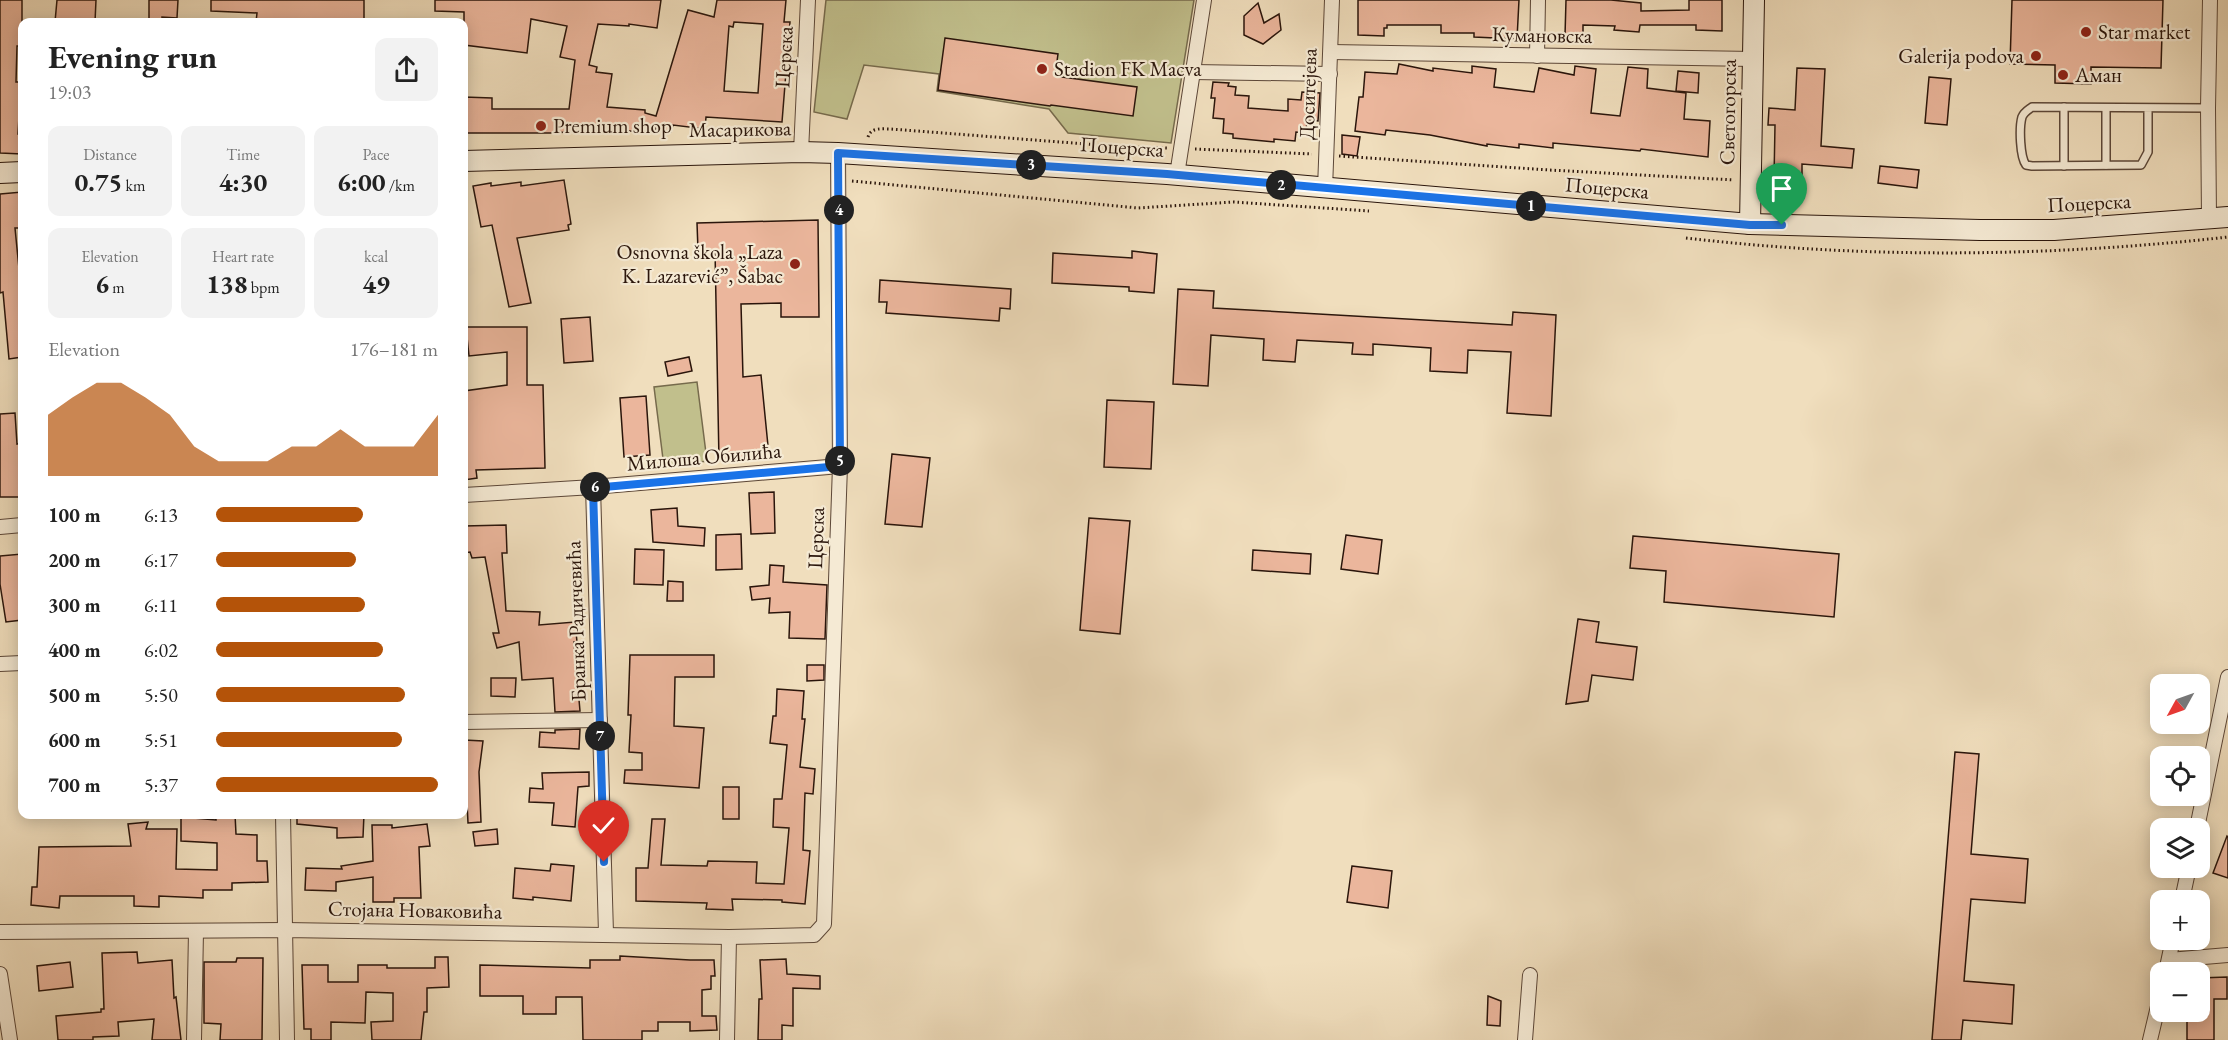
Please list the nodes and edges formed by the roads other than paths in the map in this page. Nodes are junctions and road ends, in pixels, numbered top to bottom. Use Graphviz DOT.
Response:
graph roads {
  1 [pos="808,0"];
  2 [pos="1204,0"];
  3 [pos="1332,0"];
  4 [pos="1538,0"];
  5 [pos="1754,0"];
  6 [pos="2210,0"];
  7 [pos="1331,52"];
  8 [pos="1537,56"];
  9 [pos="1753,59"];
  10 [pos="1193,72"];
  11 [pos="1330,74"];
  12 [pos="2064,107"];
  13 [pos="2106,108"];
  14 [pos="2148,108"];
  15 [pos="2208,108"];
  16 [pos="801,152"];
  17 [pos="838,153"];
  18 [pos="468,160"];
  19 [pos="2106,165"];
  20 [pos="2064,166"];
  21 [pos="18,172"];
  22 [pos="0,173"];
  23 [pos="1177,175"];
  24 [pos="1325,189"];
  25 [pos="2218,217"];
  26 [pos="1750,225"];
  27 [pos="840,466"];
  28 [pos="593,488"];
  29 [pos="468,495"];
  30 [pos="18,525"];
  31 [pos="0,527"];
  32 [pos="18,663"];
  33 [pos="0,664"];
  34 [pos="2228,677"];
  35 [pos="600,720"];
  36 [pos="468,722"];
  37 [pos="2224,722"];
  38 [pos="2200,818"];
  39 [pos="283,819"];
  40 [pos="824,924"];
  41 [pos="285,930"];
  42 [pos="196,931"];
  43 [pos="0,932"];
  44 [pos="606,933"];
  45 [pos="729,937"];
  46 [pos="2228,955"];
  47 [pos="2190,962"];
  48 [pos="0,974"];
  49 [pos="1530,975"];
  50 [pos="2154,1022"];
  51 [pos="10,1040"];
  52 [pos="194,1040"];
  53 [pos="287,1040"];
  54 [pos="727,1040"];
  55 [pos="1526,1040"];
  56 [pos="2150,1040"];
  1 -- 16 [label="street, Церска"];
  2 -- 10 [label="street"];
  3 -- 7 [label="street, Доситејева"];
  4 -- 8 [label="street"];
  5 -- 9 [label="main road, Светогорска"];
  6 -- 15 [label="street"];
  7 -- 8 [label="street, Кумановска"];
  7 -- 11 [label="street, Доситејева"];
  8 -- 9 [label="street, Кумановска"];
  9 -- 26 [label="main road, Светогорска"];
  10 -- 11 [label="street"];
  10 -- 23 [label="street"];
  11 -- 24 [label="street, Доситејева"];
  12 -- 13 [label="lane"];
  12 -- 20 [label="lane"];
  12 -- 20 [label="lane"];
  13 -- 14 [label="lane"];
  13 -- 19 [label="lane"];
  14 -- 15 [label="lane"];
  14 -- 19 [label="lane"];
  15 -- 25 [label="street"];
  16 -- 17 [label="main road, Масарикова"];
  16 -- 18 [label="main road, Масарикова"];
  17 -- 23 [label="main road, Поцерска"];
  17 -- 27 [label="street, Церска"];
  19 -- 20 [label="lane"];
  21 -- 22 [label="main road"];
  23 -- 24 [label="main road, Поцерска"];
  24 -- 26 [label="main road, Поцерска"];
  25 -- 26 [label="main road, Поцерска"];
  27 -- 28 [label="street, Милоша Обилића"];
  27 -- 40 [label="street, Церска"];
  28 -- 29 [label="street, Милоша Обилића"];
  28 -- 35 [label="street, Бранка Радичевића"];
  30 -- 31 [label="street"];
  32 -- 33 [label="street"];
  34 -- 37 [label="street"];
  35 -- 36 [label="street"];
  35 -- 44 [label="street, Бранка Радичевића"];
  37 -- 38 [label="street"];
  39 -- 41 [label="street"];
  40 -- 45 [label="street, Стојана Новаковића"];
  41 -- 42 [label="street, Стојана Новаковића"];
  41 -- 44 [label="street, Стојана Новаковића"];
  41 -- 53 [label="street"];
  42 -- 43 [label="street, Стојана Новаковића"];
  42 -- 52 [label="street"];
  44 -- 45 [label="street, Стојана Новаковића"];
  45 -- 54 [label="street"];
  46 -- 47 [label="street"];
  48 -- 51 [label="street"];
  49 -- 55 [label="street"];
  50 -- 56 [label="street"];
}
